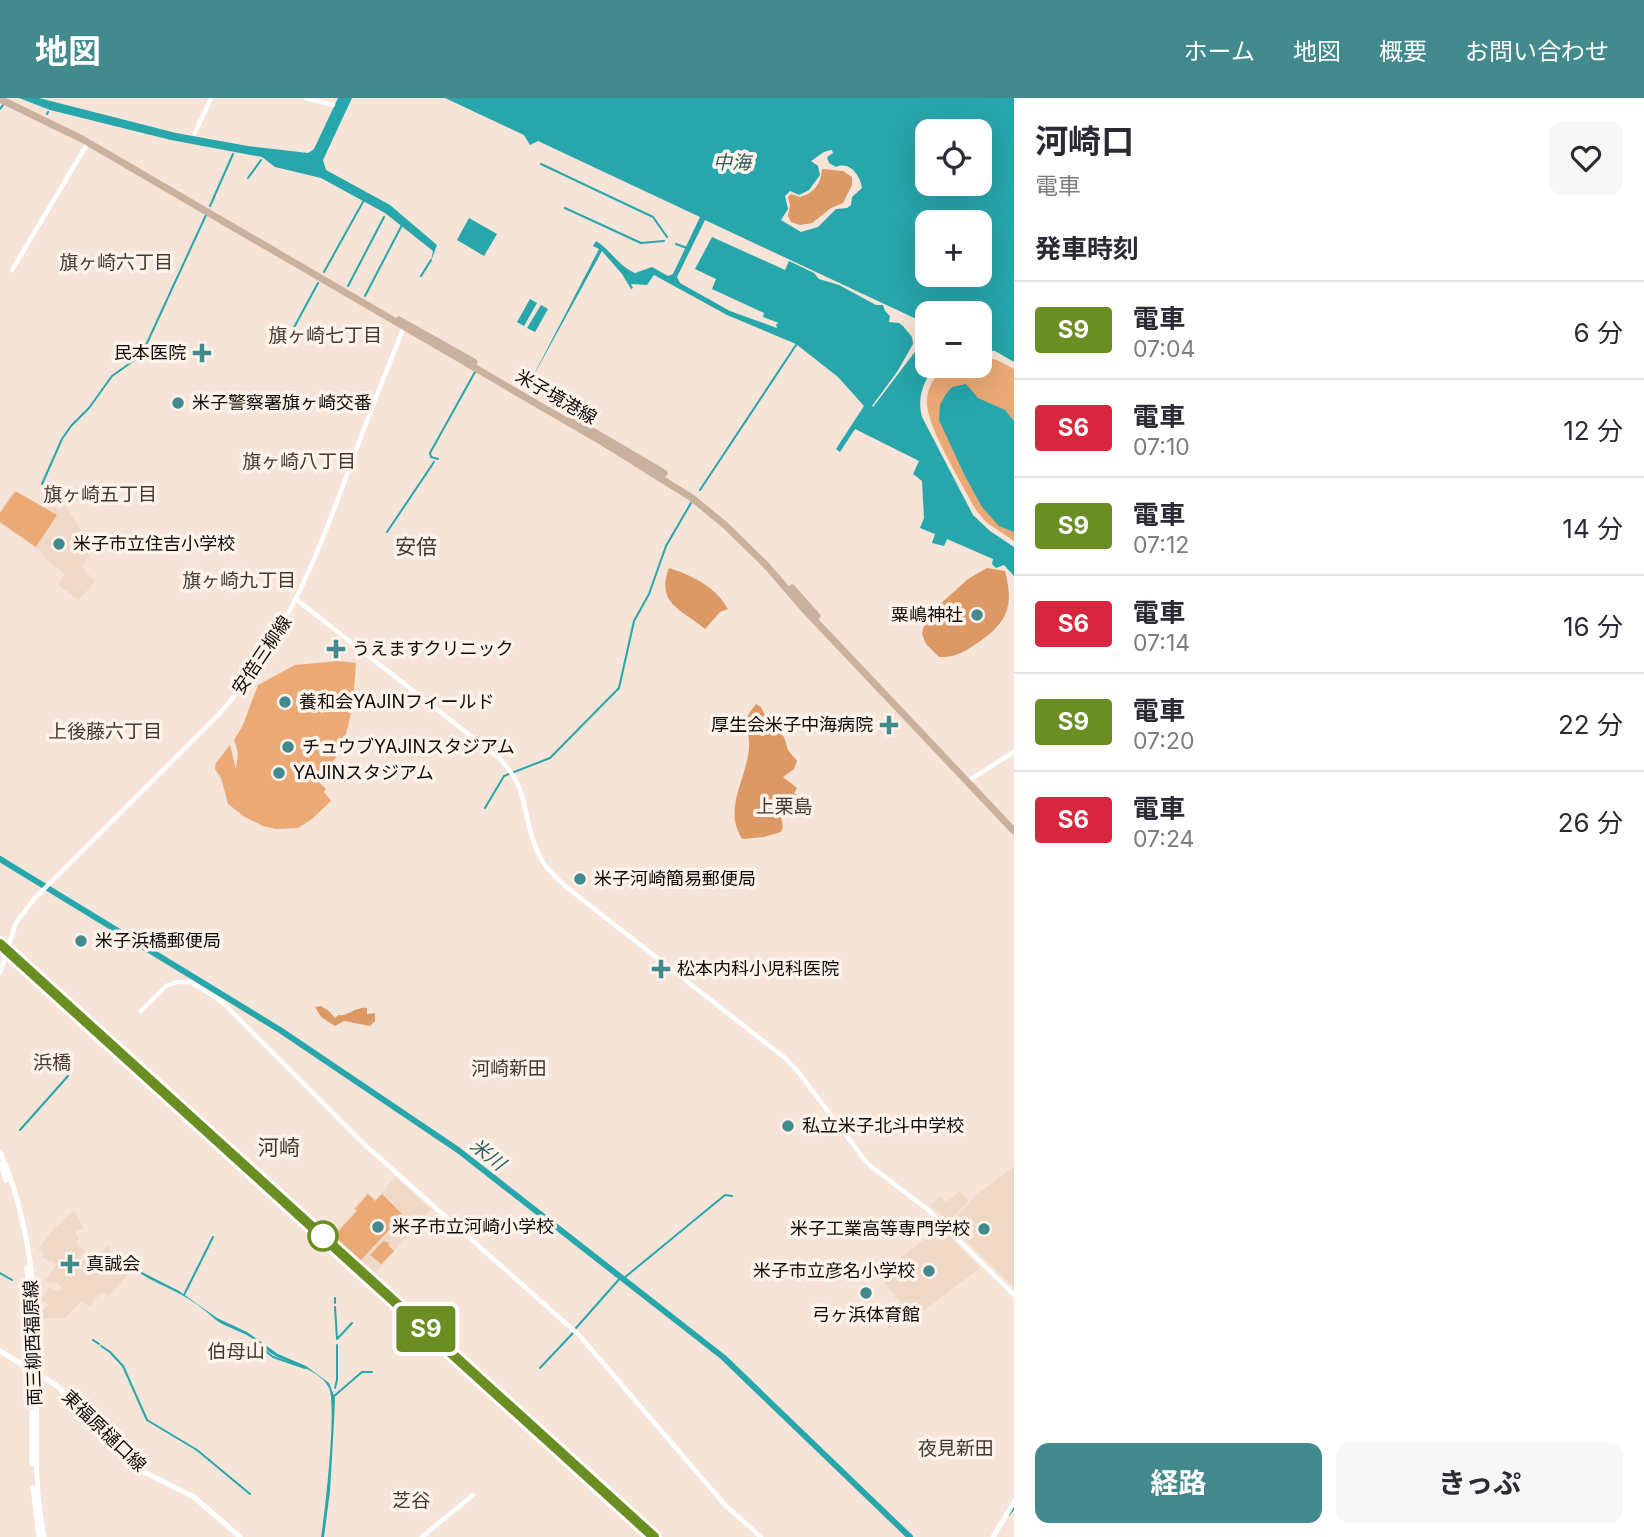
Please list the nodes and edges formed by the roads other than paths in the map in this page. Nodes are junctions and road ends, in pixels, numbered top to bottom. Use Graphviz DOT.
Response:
graph roads {
  1 [pos="211,98"];
  2 [pos="306,98"];
  3 [pos="2,99"];
  4 [pos="333,105"];
  5 [pos="195,133"];
  6 [pos="89,141"];
  7 [pos="12,270"];
  8 [pos="404,325"];
  9 [pos="297,600"];
  10 [pos="1014,752"];
  11 [pos="971,779"];
  12 [pos="1014,825"];
  13 [pos="1014,831"];
  14 [pos="0,973"];
  15 [pos="141,1011"];
  16 [pos="0,1152"];
  17 [pos="0,1164"];
  18 [pos="1014,1295"];
  19 [pos="0,1351"];
  20 [pos="36,1373"];
  21 [pos="472,1494"];
  22 [pos="1014,1502"];
  23 [pos="42,1537"];
  24 [pos="240,1537"];
  25 [pos="422,1537"];
  26 [pos="761,1537"];
  27 [pos="993,1537"];
  1 -- 5 [label="street"];
  2 -- 4 [label="street"];
  3 -- 6 [label="main road, 米子境港線"];
  6 -- 7 [label="street"];
  6 -- 8 [label="main road, 米子境港線"];
  8 -- 9 [label="street, 安倍三柳線"];
  8 -- 11 [label="main road, 米子境港線"];
  8 -- 13 [label="main road, 米子境港線"];
  9 -- 14 [label="street, 安倍三柳線"];
  9 -- 18 [label="street"];
  10 -- 11 [label="street"];
  11 -- 12 [label="main road, 米子境港線"];
  15 -- 26 [label="street"];
  16 -- 20 [label="main road, 両三柳西福原線"];
  17 -- 20 [label="main road, 両三柳西福原線"];
  19 -- 20 [label="main road, 東福原樋口線"];
  20 -- 23 [label="main road, 両三柳西福原線"];
  20 -- 24 [label="main road, 東福原樋口線"];
  21 -- 25 [label="street"];
  22 -- 27 [label="main road"];
}
